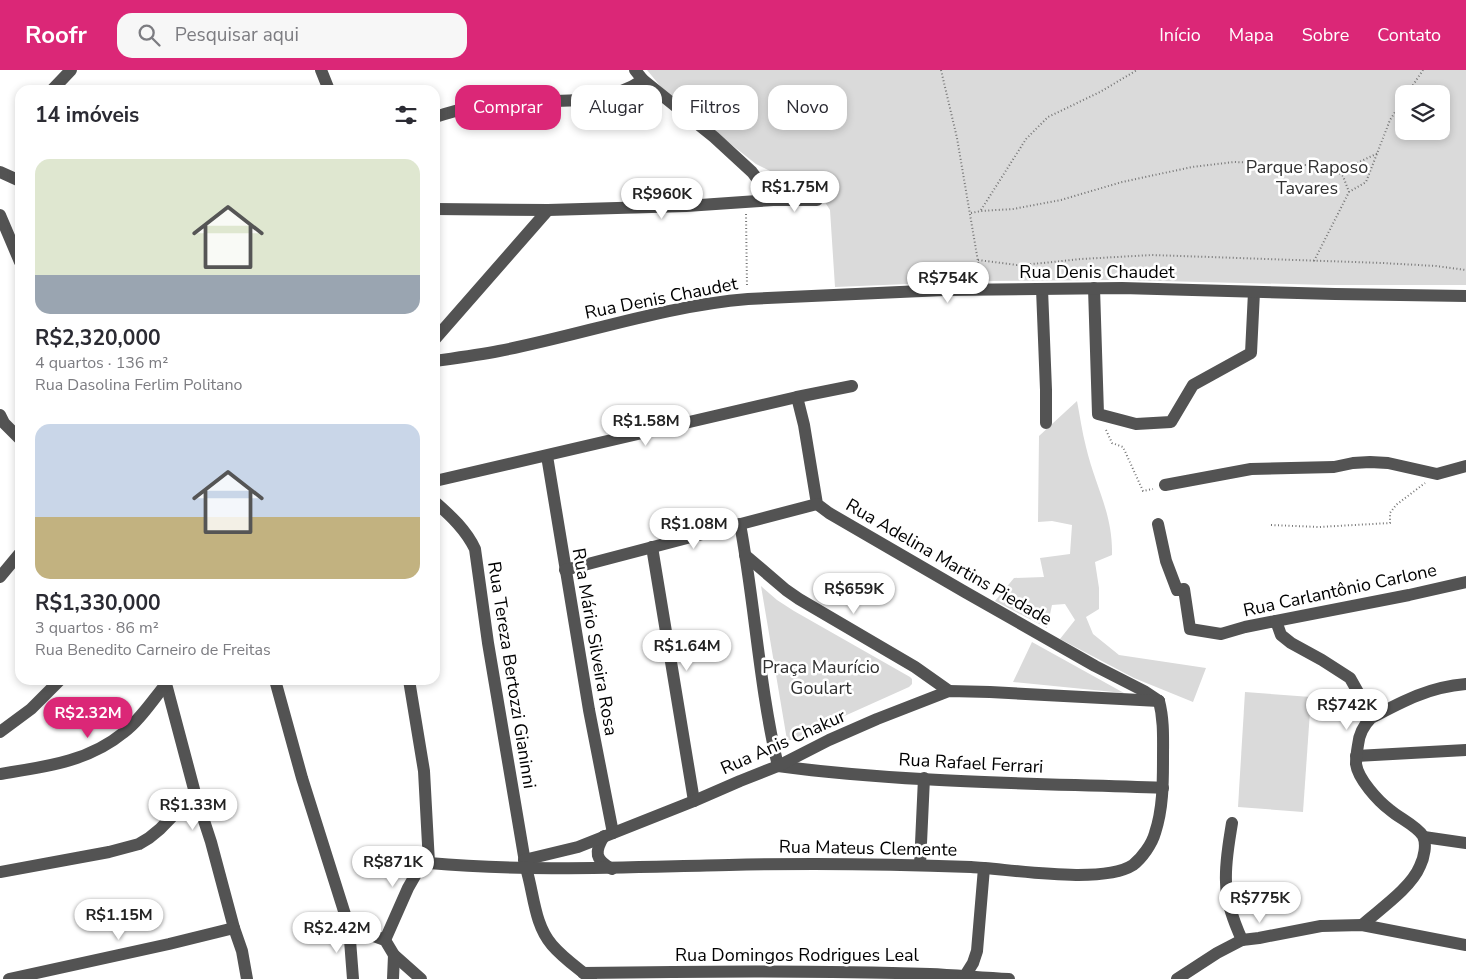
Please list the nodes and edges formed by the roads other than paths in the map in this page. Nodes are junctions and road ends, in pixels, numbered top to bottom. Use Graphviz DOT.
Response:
graph roads {
  1 [pos="71,70"];
  2 [pos="321,70"];
  3 [pos="639,75"];
  4 [pos="57,85"];
  5 [pos="327,85"];
  6 [pos="440,115"];
  7 [pos="0,172"];
  8 [pos="15,178"];
  9 [pos="773,200"];
  10 [pos="817,200"];
  11 [pos="440,209"];
  12 [pos="548,210"];
  13 [pos="0,215"];
  14 [pos="15,250"];
  15 [pos="1094,288"];
  16 [pos="1042,289"];
  17 [pos="1254,292"];
  18 [pos="1466,296"];
  19 [pos="440,333"];
  20 [pos="440,360"];
  21 [pos="852,386"];
  22 [pos="797,397"];
  23 [pos="0,415"];
  24 [pos="1046,423"];
  25 [pos="15,434"];
  26 [pos="547,456"];
  27 [pos="1466,466"];
  28 [pos="440,480"];
  29 [pos="1165,485"];
  30 [pos="817,504"];
  31 [pos="440,507"];
  32 [pos="740,524"];
  33 [pos="1158,524"];
  34 [pos="652,547"];
  35 [pos="745,555"];
  36 [pos="15,559"];
  37 [pos="565,570"];
  38 [pos="0,577"];
  39 [pos="1466,582"];
  40 [pos="1276,621"];
  41 [pos="1466,684"];
  42 [pos="55,685"];
  43 [pos="163,685"];
  44 [pos="166,685"];
  45 [pos="277,685"];
  46 [pos="410,685"];
  47 [pos="949,692"];
  48 [pos="1159,702"];
  49 [pos="1368,721"];
  50 [pos="0,732"];
  51 [pos="1466,750"];
  52 [pos="1356,756"];
  53 [pos="778,766"];
  54 [pos="0,774"];
  55 [pos="924,778"];
  56 [pos="1163,788"];
  57 [pos="195,794"];
  58 [pos="694,801"];
  59 [pos="1232,823"];
  60 [pos="608,835"];
  61 [pos="1424,837"];
  62 [pos="1466,843"];
  63 [pos="428,863"];
  64 [pos="525,864"];
  65 [pos="920,865"];
  66 [pos="612,868"];
  67 [pos="984,868"];
  68 [pos="0,872"];
  69 [pos="1362,925"];
  70 [pos="349,927"];
  71 [pos="234,928"];
  72 [pos="385,940"];
  73 [pos="1242,940"];
  74 [pos="1466,945"];
  75 [pos="394,955"];
  76 [pos="587,976"];
  77 [pos="964,978"];
  78 [pos="9,979"];
  79 [pos="247,979"];
  80 [pos="353,979"];
  81 [pos="393,979"];
  82 [pos="421,979"];
  83 [pos="1009,979"];
  84 [pos="1177,979"];
  1 -- 4 [label="street"];
  2 -- 5 [label="street"];
  3 -- 6 [label="street"];
  3 -- 9 [label="street"];
  7 -- 8 [label="street"];
  9 -- 10 [label="street"];
  9 -- 12 [label="street"];
  11 -- 12 [label="street"];
  12 -- 19 [label="street"];
  13 -- 14 [label="street"];
  15 -- 16 [label="street, Rua Denis Chaudet"];
  15 -- 17 [label="street, Rua Denis Chaudet"];
  15 -- 17 [label="street"];
  16 -- 20 [label="street, Rua Denis Chaudet"];
  16 -- 24 [label="street"];
  17 -- 18 [label="street, Rua Denis Chaudet"];
  21 -- 22 [label="street"];
  22 -- 26 [label="street"];
  22 -- 30 [label="street"];
  23 -- 25 [label="street"];
  26 -- 28 [label="street"];
  26 -- 37 [label="street, Rua Mário Silveira Rosa"];
  27 -- 29 [label="street"];
  30 -- 32 [label="street"];
  30 -- 48 [label="street, Rua Adelina Martins Piedade"];
  31 -- 64 [label="street, Rua Tereza Bertozzi Gianinni"];
  32 -- 34 [label="street"];
  32 -- 35 [label="street"];
  33 -- 40 [label="street, Rua Carlantônio Carlone"];
  34 -- 37 [label="street"];
  34 -- 58 [label="street"];
  35 -- 47 [label="street"];
  35 -- 53 [label="street"];
  36 -- 38 [label="street"];
  37 -- 60 [label="street, Rua Mário Silveira Rosa"];
  39 -- 40 [label="street, Rua Carlantônio Carlone"];
  40 -- 49 [label="street"];
  41 -- 49 [label="street"];
  42 -- 50 [label="street"];
  43 -- 54 [label="street"];
  44 -- 57 [label="street"];
  45 -- 70 [label="street"];
  46 -- 63 [label="street"];
  47 -- 48 [label="street, Rua Anis Chakur"];
  47 -- 53 [label="street, Rua Anis Chakur"];
  48 -- 56 [label="street, Rua Mateus Clemente"];
  49 -- 52 [label="street"];
  51 -- 52 [label="street"];
  52 -- 61 [label="street"];
  53 -- 55 [label="street, Rua Rafael Ferrari"];
  53 -- 58 [label="street, Rua Anis Chakur"];
  55 -- 56 [label="street, Rua Rafael Ferrari"];
  55 -- 65 [label="street"];
  56 -- 67 [label="street, Rua Mateus Clemente"];
  57 -- 68 [label="street"];
  57 -- 71 [label="street"];
  58 -- 60 [label="street, Rua Anis Chakur"];
  59 -- 73 [label="street"];
  60 -- 64 [label="street, Rua Anis Chakur"];
  60 -- 66 [label="street"];
  61 -- 62 [label="street"];
  61 -- 69 [label="street"];
  63 -- 64 [label="street, Rua Mateus Clemente"];
  63 -- 72 [label="street"];
  64 -- 66 [label="street, Rua Mateus Clemente"];
  64 -- 76 [label="street, Rua Tereza Bertozzi Gianinni"];
  65 -- 66 [label="street, Rua Mateus Clemente"];
  65 -- 67 [label="street, Rua Mateus Clemente"];
  67 -- 77 [label="street"];
  69 -- 73 [label="street"];
  69 -- 74 [label="street"];
  70 -- 72 [label="street"];
  70 -- 80 [label="street"];
  71 -- 78 [label="street"];
  71 -- 79 [label="street"];
  72 -- 75 [label="street"];
  73 -- 84 [label="street"];
  75 -- 81 [label="street"];
  75 -- 82 [label="street"];
  76 -- 77 [label="street, Rua Domingos Rodrigues Leal"];
  77 -- 83 [label="street, Rua Domingos Rodrigues Leal"];
}
